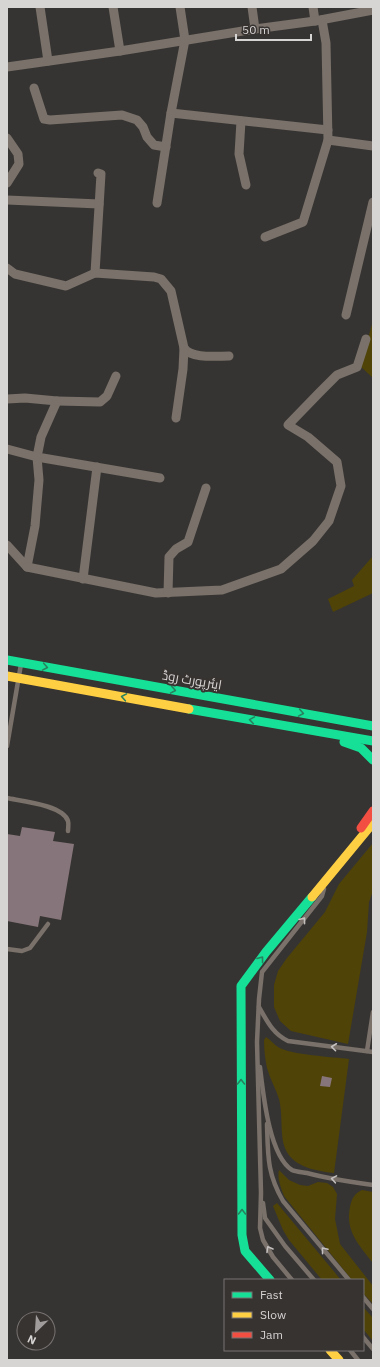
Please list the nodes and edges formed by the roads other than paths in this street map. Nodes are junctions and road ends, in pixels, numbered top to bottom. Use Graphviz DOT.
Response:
graph roads {
  1 [pos="40,7"];
  2 [pos="113,7"];
  3 [pos="180,7"];
  4 [pos="252,7"];
  5 [pos="313,7"];
  6 [pos="368,9"];
  7 [pos="319,20"];
  8 [pos="255,29"];
  9 [pos="185,40"];
  10 [pos="120,51"];
  11 [pos="48,61"];
  12 [pos="7,67"];
  13 [pos="34,88"];
  14 [pos="171,113"];
  15 [pos="240,121"];
  16 [pos="328,135"];
  17 [pos="7,138"];
  18 [pos="373,146"];
  19 [pos="166,147"];
  20 [pos="98,173"];
  21 [pos="7,183"];
  22 [pos="246,185"];
  23 [pos="7,200"];
  24 [pos="373,202"];
  25 [pos="157,203"];
  26 [pos="99,204"];
  27 [pos="265,237"];
  28 [pos="7,268"];
  29 [pos="95,273"];
  30 [pos="346,315"];
  31 [pos="366,339"];
  32 [pos="184,348"];
  33 [pos="229,356"];
  34 [pos="116,376"];
  35 [pos="7,399"];
  36 [pos="56,401"];
  37 [pos="176,418"];
  38 [pos="7,449"];
  39 [pos="37,457"];
  40 [pos="97,467"];
  41 [pos="160,478"];
  42 [pos="206,488"];
  43 [pos="7,545"];
  44 [pos="27,567"];
  45 [pos="83,579"];
  46 [pos="168,593"];
  47 [pos="7,660"];
  48 [pos="21,662"];
  49 [pos="7,676"];
  50 [pos="18,678"];
  51 [pos="373,726"];
  52 [pos="305,729"];
  53 [pos="373,741"];
  54 [pos="7,746"];
  55 [pos="373,760"];
  56 [pos="7,798"];
  57 [pos="373,811"];
  58 [pos="373,822"];
  59 [pos="68,831"];
  60 [pos="345,857"];
  61 [pos="326,878"];
  62 [pos="48,924"];
  63 [pos="7,949"];
  64 [pos="259,1006"];
  65 [pos="373,1012"];
  66 [pos="257,1042"];
  67 [pos="367,1051"];
  68 [pos="373,1052"];
  69 [pos="267,1116"];
  70 [pos="373,1185"];
  71 [pos="261,1193"];
  72 [pos="269,1279"];
  73 [pos="291,1279"];
  74 [pos="313,1279"];
  75 [pos="347,1279"];
  76 [pos="364,1298"];
  77 [pos="373,1309"];
  78 [pos="364,1338"];
  79 [pos="373,1349"];
  80 [pos="331,1351"];
  81 [pos="351,1351"];
  82 [pos="339,1360"];
  83 [pos="358,1360"];
  1 -- 11 [label="street"];
  2 -- 10 [label="street"];
  3 -- 9 [label="street"];
  4 -- 8 [label="street"];
  5 -- 7 [label="street"];
  6 -- 7 [label="street"];
  7 -- 8 [label="street"];
  7 -- 16 [label="street"];
  8 -- 9 [label="street"];
  9 -- 10 [label="street"];
  9 -- 14 [label="street"];
  10 -- 11 [label="street"];
  11 -- 12 [label="street"];
  13 -- 19 [label="street"];
  14 -- 15 [label="street"];
  14 -- 19 [label="street"];
  15 -- 16 [label="street"];
  15 -- 22 [label="street"];
  16 -- 18 [label="street"];
  16 -- 27 [label="street"];
  17 -- 21 [label="street"];
  19 -- 25 [label="street"];
  20 -- 26 [label="street"];
  23 -- 26 [label="street"];
  24 -- 30 [label="street"];
  26 -- 29 [label="street"];
  28 -- 29 [label="street"];
  29 -- 32 [label="street"];
  31 -- 46 [label="street"];
  32 -- 33 [label="street"];
  32 -- 37 [label="street"];
  34 -- 36 [label="street"];
  35 -- 36 [label="street"];
  36 -- 39 [label="street"];
  38 -- 39 [label="street"];
  39 -- 40 [label="street"];
  39 -- 44 [label="street"];
  40 -- 41 [label="street"];
  40 -- 45 [label="street"];
  42 -- 46 [label="street"];
  43 -- 44 [label="street"];
  44 -- 45 [label="street"];
  45 -- 46 [label="street"];
  47 -- 48 [label="main road, ایئرپورٹ روڈ"];
  48 -- 50 [label="lane"];
  48 -- 51 [label="main road, ایئرپورٹ روڈ, one-way"];
  49 -- 50 [label="main road"];
  52 -- 50 [label="main road, one-way"];
  50 -- 54 [label="lane"];
  52 -- 53 [label="main road"];
  52 -- 55 [label="main road"];
  56 -- 59 [label="lane"];
  57 -- 60 [label="main road"];
  58 -- 60 [label="main road"];
  60 -- 61 [label="main road"];
  64 -- 61 [label="lane, one-way"];
  72 -- 61 [label="main road, one-way"];
  62 -- 63 [label="lane"];
  64 -- 66 [label="lane"];
  67 -- 64 [label="lane, one-way"];
  65 -- 67 [label="lane"];
  66 -- 69 [label="lane"];
  66 -- 71 [label="lane"];
  67 -- 68 [label="lane"];
  70 -- 69 [label="lane, one-way"];
  75 -- 69 [label="lane, one-way"];
  73 -- 71 [label="lane, one-way"];
  71 -- 74 [label="lane"];
  76 -- 77 [label="lane"];
  78 -- 79 [label="lane"];
  80 -- 82 [label="main road"];
  81 -- 83 [label="lane"];
}
